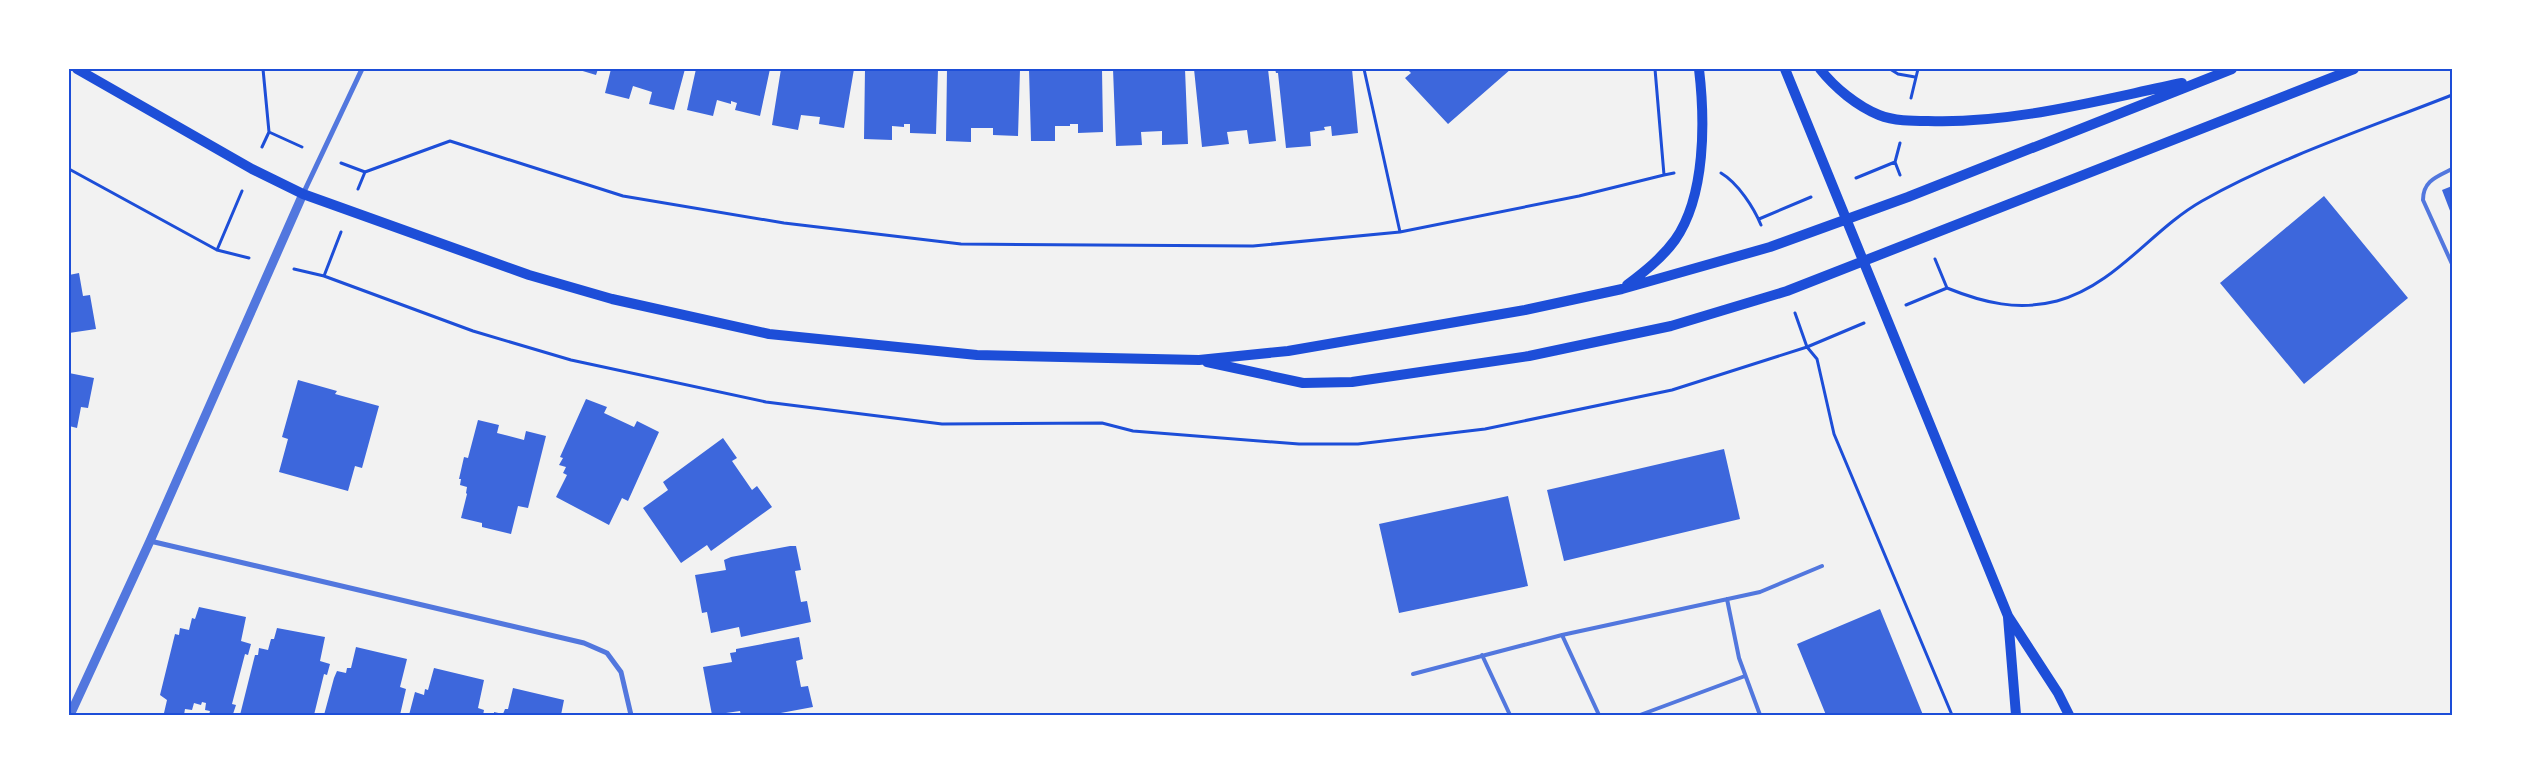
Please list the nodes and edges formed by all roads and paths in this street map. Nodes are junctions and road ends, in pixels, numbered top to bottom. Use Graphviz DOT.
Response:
graph roads {
  1 [pos="77,69"];
  2 [pos="362,69"];
  3 [pos="1364,69"];
  4 [pos="1699,69"];
  5 [pos="1785,69"];
  6 [pos="1820,69"];
  7 [pos="1890,69"];
  8 [pos="2232,69"];
  9 [pos="2354,69"];
  10 [pos="1915,77"];
  11 [pos="2210,78"];
  12 [pos="2452,95"];
  13 [pos="69,169"];
  14 [pos="2452,169"];
  15 [pos="1664,175"];
  16 [pos="303,194"];
  17 [pos="350,210"];
  18 [pos="1848,220"];
  19 [pos="1400,232"];
  20 [pos="217,250"];
  21 [pos="1865,261"];
  22 [pos="2452,264"];
  23 [pos="1947,288"];
  24 [pos="1622,289"];
  25 [pos="1199,360"];
  26 [pos="150,541"];
  27 [pos="1822,566"];
  28 [pos="1727,599"];
  29 [pos="2008,616"];
  30 [pos="1562,635"];
  31 [pos="1482,655"];
  32 [pos="1413,674"];
  33 [pos="1745,676"];
  34 [pos="70,715"];
  35 [pos="632,715"];
  36 [pos="1510,715"];
  37 [pos="1599,715"];
  38 [pos="1640,715"];
  39 [pos="1760,715"];
  40 [pos="1952,715"];
  41 [pos="2016,715"];
  42 [pos="2069,715"];
  1 -- 16 [label="main road"];
  2 -- 16 [label="street"];
  3 -- 19 [label="path"];
  4 -- 24 [label="main road"];
  5 -- 18 [label="main road"];
  6 -- 11 [label="main road"];
  7 -- 10 [label="path"];
  8 -- 11 [label="main road"];
  9 -- 21 [label="main road"];
  11 -- 18 [label="main road"];
  12 -- 23 [label="path"];
  13 -- 20 [label="path"];
  14 -- 22 [label="lane"];
  15 -- 19 [label="path"];
  16 -- 17 [label="main road"];
  16 -- 26 [label="street"];
  17 -- 19 [label="path"];
  17 -- 25 [label="main road"];
  17 -- 40 [label="path"];
  18 -- 21 [label="main road"];
  18 -- 24 [label="main road"];
  21 -- 25 [label="main road"];
  21 -- 29 [label="main road"];
  24 -- 25 [label="main road"];
  26 -- 34 [label="street"];
  26 -- 35 [label="street"];
  27 -- 28 [label="lane"];
  28 -- 30 [label="lane"];
  28 -- 33 [label="lane"];
  29 -- 41 [label="main road"];
  29 -- 42 [label="main road"];
  30 -- 31 [label="lane"];
  30 -- 37 [label="lane"];
  31 -- 32 [label="lane"];
  31 -- 36 [label="lane"];
  33 -- 38 [label="lane"];
  33 -- 39 [label="lane"];
}
